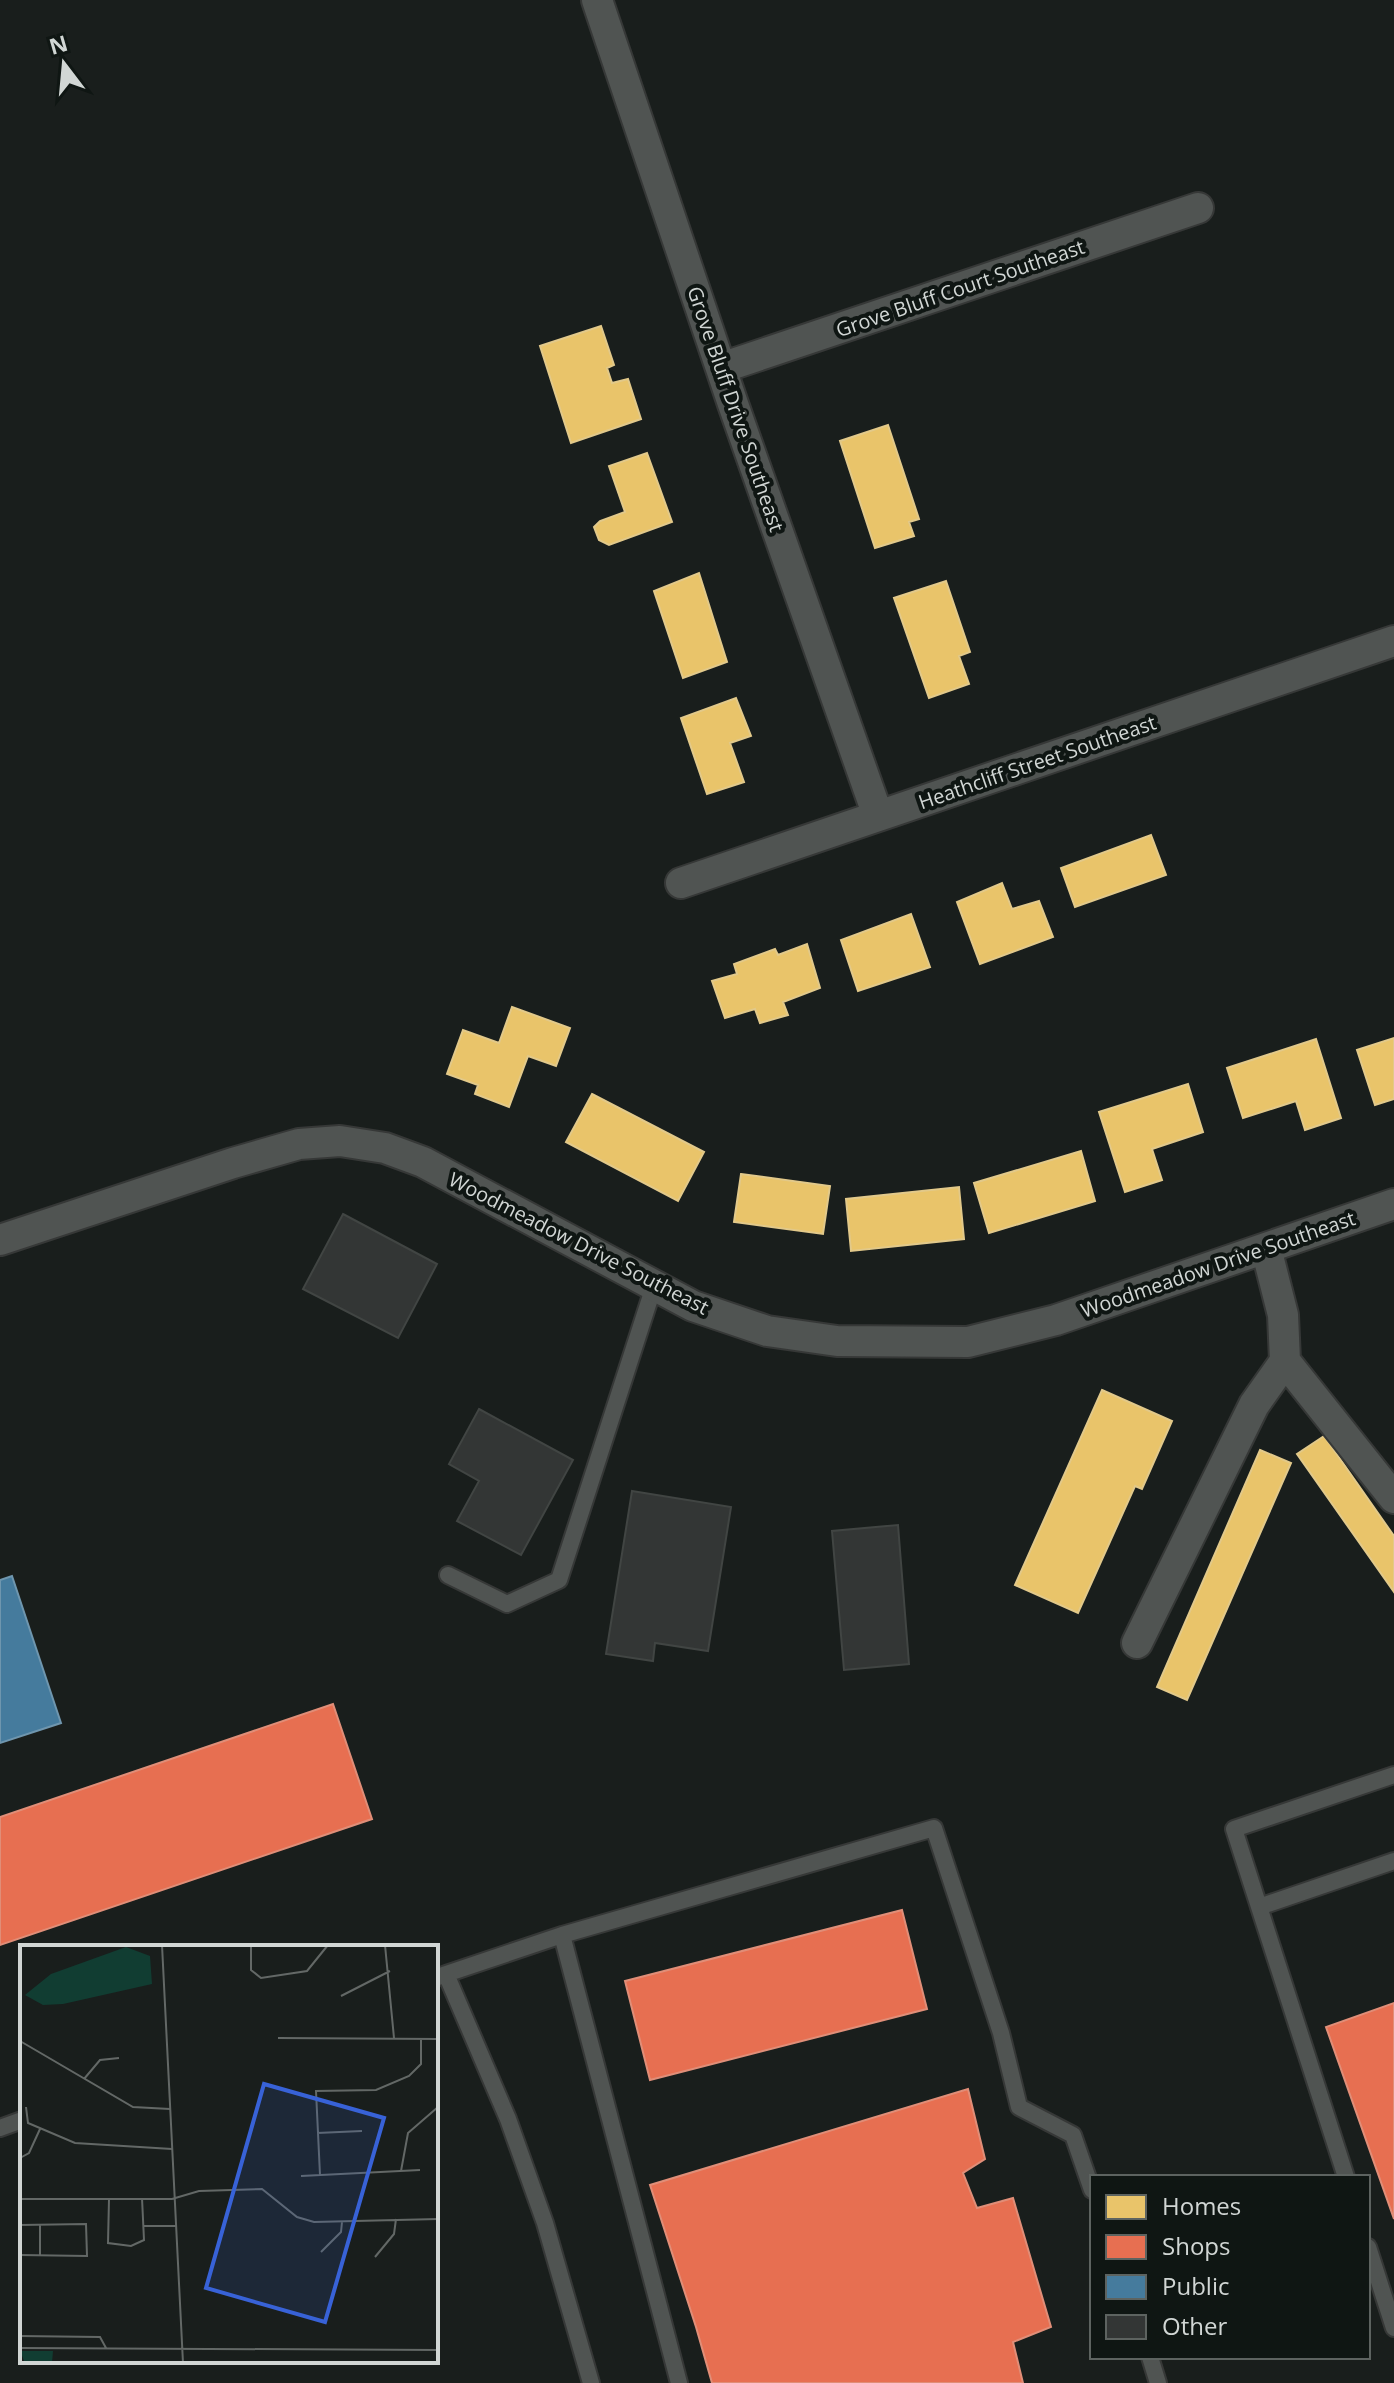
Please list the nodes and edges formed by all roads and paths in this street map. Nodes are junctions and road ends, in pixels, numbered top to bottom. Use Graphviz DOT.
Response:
graph roads {
  1 [pos="597,0"];
  2 [pos="1198,208"];
  3 [pos="721,368"];
  4 [pos="1394,641"];
  5 [pos="878,816"];
  6 [pos="681,883"];
  7 [pos="1394,1204"];
  8 [pos="0,1240"];
  9 [pos="1266,1248"];
  10 [pos="654,1286"];
  11 [pos="1285,1361"];
  12 [pos="1394,1498"];
  13 [pos="448,1575"];
  14 [pos="1137,1643"];
  15 [pos="1394,1775"];
  16 [pos="1394,1861"];
  17 [pos="1259,1907"];
  18 [pos="562,1935"];
  19 [pos="441,1976"];
  20 [pos="20,2121"];
  21 [pos="0,2128"];
  22 [pos="1345,2175"];
  23 [pos="1090,2184"];
  24 [pos="1370,2253"];
  25 [pos="1394,2328"];
  26 [pos="1151,2359"];
  27 [pos="591,2383"];
  28 [pos="679,2383"];
  29 [pos="1158,2383"];
  1 -- 3 [label="street, Grove Bluff Drive Southeast"];
  2 -- 3 [label="street, Grove Bluff Court Southeast"];
  3 -- 5 [label="street, Grove Bluff Drive Southeast"];
  4 -- 5 [label="street, Heathcliff Street Southeast"];
  5 -- 6 [label="street, Heathcliff Street Southeast"];
  7 -- 9 [label="street, Woodmeadow Drive Southeast"];
  8 -- 10 [label="street, Woodmeadow Drive Southeast"];
  9 -- 10 [label="street, Woodmeadow Drive Southeast"];
  9 -- 11 [label="street"];
  10 -- 13 [label="lane"];
  11 -- 12 [label="street"];
  11 -- 14 [label="street"];
  15 -- 17 [label="lane"];
  16 -- 17 [label="lane"];
  17 -- 22 [label="lane"];
  18 -- 19 [label="lane"];
  18 -- 23 [label="lane"];
  18 -- 28 [label="lane"];
  19 -- 27 [label="lane"];
  20 -- 21 [label="lane"];
  24 -- 25 [label="lane"];
  26 -- 29 [label="lane"];
}
